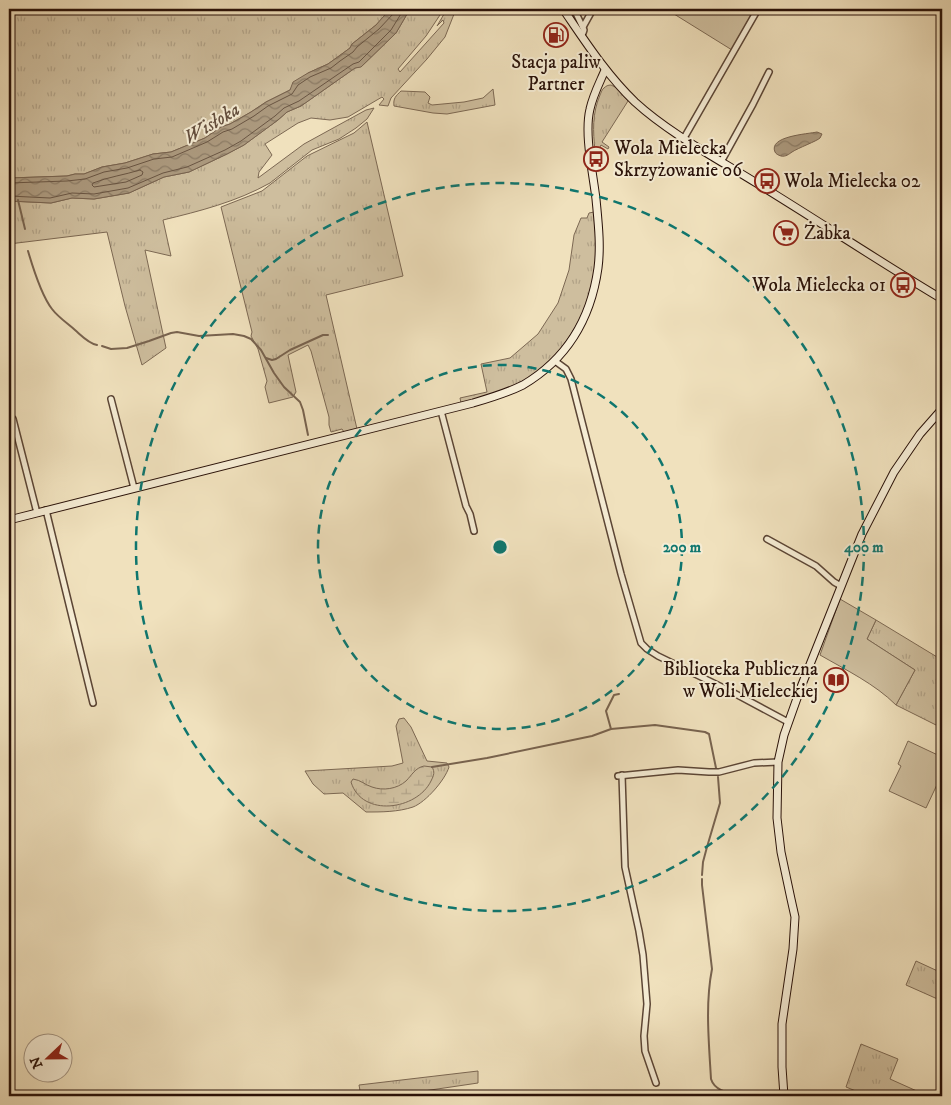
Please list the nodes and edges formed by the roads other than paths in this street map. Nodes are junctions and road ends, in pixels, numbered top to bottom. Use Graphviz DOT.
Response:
graph roads {
  1 [pos="563,9"];
  2 [pos="574,9"];
  3 [pos="593,9"];
  4 [pos="758,9"];
  5 [pos="583,27"];
  6 [pos="581,35"];
  7 [pos="606,70"];
  8 [pos="768,72"];
  9 [pos="684,138"];
  10 [pos="721,162"];
  11 [pos="942,299"];
  12 [pos="555,361"];
  13 [pos="111,399"];
  14 [pos="441,412"];
  15 [pos="941,413"];
  16 [pos="13,419"];
  17 [pos="134,488"];
  18 [pos="46,510"];
  19 [pos="37,513"];
  20 [pos="9,520"];
  21 [pos="474,531"];
  22 [pos="767,539"];
  23 [pos="841,586"];
  24 [pos="93,703"];
  25 [pos="788,722"];
  26 [pos="778,762"];
  27 [pos="656,1083"];
  28 [pos="784,1096"];
  1 -- 6 [label="street"];
  2 -- 5 [label="street"];
  3 -- 5 [label="street"];
  4 -- 9 [label="street"];
  5 -- 6 [label="street"];
  6 -- 7 [label="street"];
  7 -- 9 [label="street"];
  7 -- 12 [label="street"];
  8 -- 10 [label="street"];
  9 -- 10 [label="street"];
  10 -- 11 [label="street"];
  12 -- 14 [label="street"];
  12 -- 25 [label="street"];
  13 -- 17 [label="street"];
  14 -- 17 [label="street"];
  14 -- 21 [label="street"];
  15 -- 23 [label="street"];
  16 -- 19 [label="street"];
  17 -- 18 [label="street"];
  18 -- 19 [label="street"];
  18 -- 24 [label="street"];
  19 -- 20 [label="street"];
  22 -- 23 [label="street"];
  23 -- 25 [label="street"];
  25 -- 26 [label="street"];
  26 -- 27 [label="street"];
  26 -- 28 [label="street"];
}
